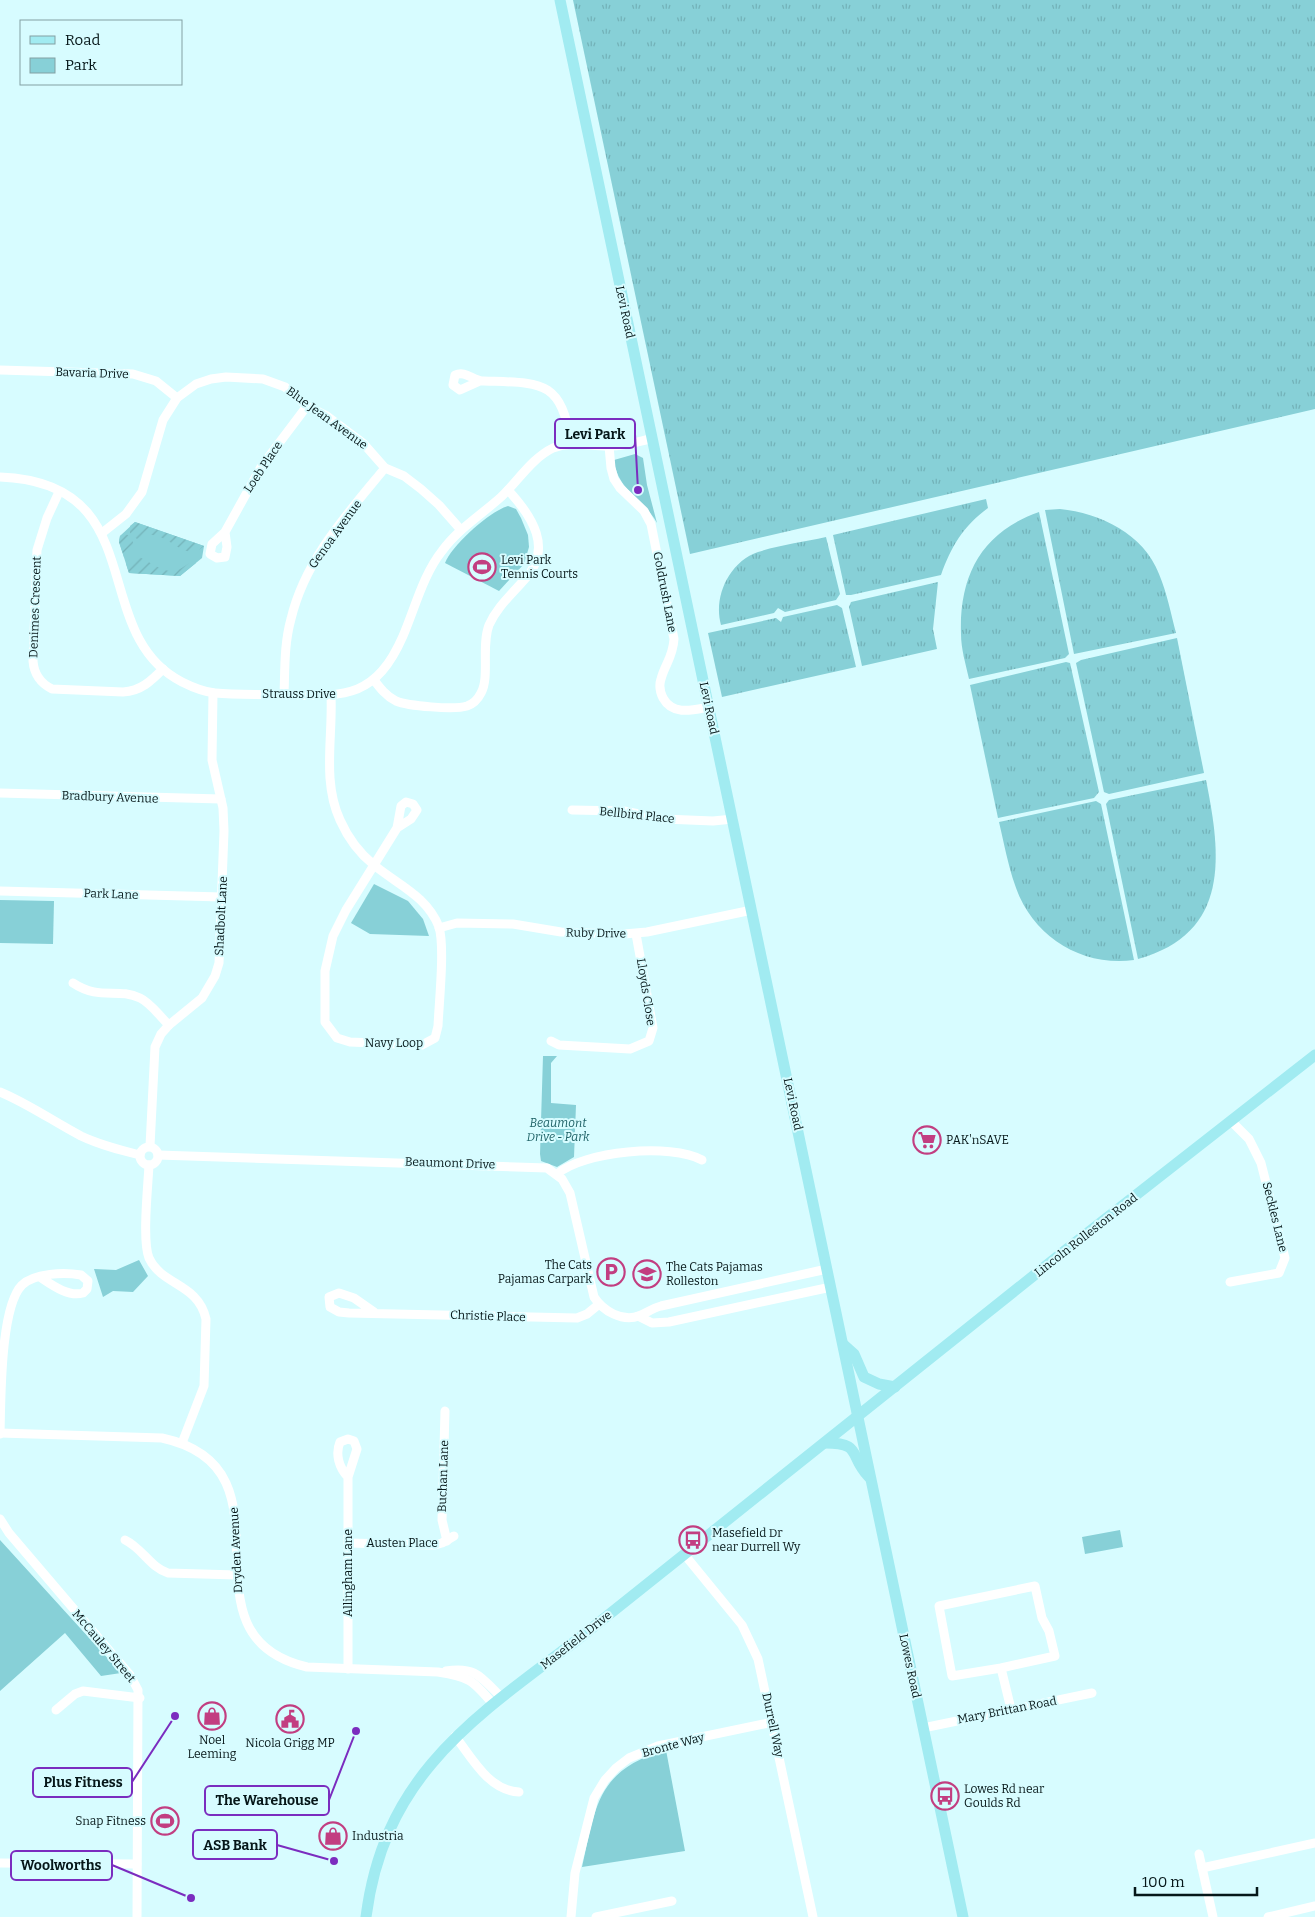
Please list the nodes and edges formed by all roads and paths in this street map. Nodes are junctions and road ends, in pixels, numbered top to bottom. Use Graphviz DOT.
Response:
graph roads {
  1 [pos="560,0"];
  2 [pos="0,370"];
  3 [pos="480,381"];
  4 [pos="177,398"];
  5 [pos="308,406"];
  6 [pos="650,439"];
  7 [pos="571,443"];
  8 [pos="610,446"];
  9 [pos="385,468"];
  10 [pos="0,477"];
  11 [pos="508,490"];
  12 [pos="59,492"];
  13 [pos="461,530"];
  14 [pos="225,532"];
  15 [pos="102,533"];
  16 [pos="163,670"];
  17 [pos="374,680"];
  18 [pos="213,693"];
  19 [pos="284,695"];
  20 [pos="331,696"];
  21 [pos="709,707"];
  22 [pos="0,793"];
  23 [pos="221,799"];
  24 [pos="572,810"];
  25 [pos="733,819"];
  26 [pos="397,828"];
  27 [pos="373,865"];
  28 [pos="0,891"];
  29 [pos="222,897"];
  30 [pos="752,910"];
  31 [pos="439,928"];
  32 [pos="636,934"];
  33 [pos="73,983"];
  34 [pos="169,1025"];
  35 [pos="551,1041"];
  36 [pos="1315,1055"];
  37 [pos="0,1092"];
  38 [pos="1232,1121"];
  39 [pos="150,1146"];
  40 [pos="140,1155"];
  41 [pos="158,1156"];
  42 [pos="702,1160"];
  43 [pos="149,1165"];
  44 [pos="557,1174"];
  45 [pos="828,1269"];
  46 [pos="40,1277"];
  47 [pos="1230,1282"];
  48 [pos="831,1287"];
  49 [pos="727,1292"];
  50 [pos="598,1305"];
  51 [pos="730,1308"];
  52 [pos="374,1312"];
  53 [pos="638,1316"];
  54 [pos="844,1345"];
  55 [pos="895,1387"];
  56 [pos="445,1410"];
  57 [pos="858,1416"];
  58 [pos="0,1433"];
  59 [pos="182,1443"];
  60 [pos="825,1443"];
  61 [pos="348,1477"];
  62 [pos="870,1479"];
  63 [pos="0,1519"];
  64 [pos="451,1538"];
  65 [pos="125,1540"];
  66 [pos="348,1543"];
  67 [pos="684,1554"];
  68 [pos="238,1575"];
  69 [pos="1002,1668"];
  70 [pos="348,1669"];
  71 [pos="1092,1693"];
  72 [pos="140,1698"];
  73 [pos="497,1700"];
  74 [pos="1011,1709"];
  75 [pos="56,1710"];
  76 [pos="773,1722"];
  77 [pos="923,1728"];
  78 [pos="455,1736"];
  79 [pos="519,1792"];
  80 [pos="1315,1843"];
  81 [pos="1199,1854"];
  82 [pos="0,1863"];
  83 [pos="137,1864"];
  84 [pos="1202,1868"];
  85 [pos="672,1901"];
  86 [pos="1315,1906"];
  87 [pos="137,1917"];
  88 [pos="366,1917"];
  89 [pos="569,1917"];
  90 [pos="596,1917"];
  91 [pos="813,1917"];
  92 [pos="963,1917"];
  93 [pos="1213,1917"];
  94 [pos="1268,1917"];
  1 -- 6 [label="main road, Levi Road"];
  2 -- 4 [label="street, Bavaria Drive"];
  3 -- 7 [label="street"];
  4 -- 5 [label="street, Blue Jean Avenue"];
  4 -- 15 [label="street, Blue Jean Avenue"];
  5 -- 9 [label="street, Blue Jean Avenue"];
  5 -- 14 [label="street, Loeb Place"];
  6 -- 8 [label="street, Strauss Drive"];
  6 -- 21 [label="main road, Levi Road"];
  7 -- 8 [label="street, Strauss Drive"];
  7 -- 11 [label="street, Strauss Drive"];
  8 -- 21 [label="street, Goldrush Lane"];
  9 -- 13 [label="street, Blue Jean Avenue"];
  9 -- 19 [label="street, Genoa Avenue"];
  10 -- 12 [label="street, Strauss Drive"];
  11 -- 13 [label="street, Strauss Drive"];
  11 -- 17 [label="street"];
  12 -- 15 [label="street, Strauss Drive"];
  12 -- 16 [label="street, Denimes Crescent"];
  13 -- 17 [label="street, Strauss Drive"];
  15 -- 16 [label="street, Strauss Drive"];
  16 -- 18 [label="street, Strauss Drive"];
  17 -- 20 [label="street, Strauss Drive"];
  18 -- 19 [label="street, Strauss Drive"];
  18 -- 23 [label="street, Shadbolt Lane"];
  19 -- 20 [label="street, Strauss Drive"];
  20 -- 27 [label="street, Navy Loop"];
  21 -- 25 [label="main road, Levi Road"];
  22 -- 23 [label="street, Bradbury Avenue"];
  23 -- 29 [label="street, Shadbolt Lane"];
  24 -- 25 [label="street, Bellbird Place"];
  25 -- 30 [label="main road, Levi Road"];
  26 -- 27 [label="street"];
  27 -- 31 [label="street, Navy Loop"];
  27 -- 31 [label="street, Navy Loop"];
  28 -- 29 [label="street, Park Lane"];
  29 -- 34 [label="street, Shadbolt Lane"];
  30 -- 32 [label="street, Ruby Drive"];
  30 -- 45 [label="main road, Levi Road"];
  31 -- 32 [label="street, Ruby Drive"];
  32 -- 35 [label="street, Lloyds Close"];
  33 -- 34 [label="street"];
  34 -- 39 [label="street, Shadbolt Lane"];
  36 -- 38 [label="main road, Lincoln Rolleston Road"];
  37 -- 40 [label="street"];
  38 -- 47 [label="street, Seckles Lane"];
  38 -- 55 [label="main road, Lincoln Rolleston Road"];
  39 -- 40 [label="street"];
  39 -- 41 [label="street"];
  40 -- 43 [label="street"];
  41 -- 43 [label="street"];
  41 -- 44 [label="street, Beaumont Drive"];
  42 -- 44 [label="street"];
  43 -- 59 [label="street"];
  44 -- 50 [label="street"];
  45 -- 48 [label="main road, Levi Road"];
  45 -- 49 [label="street"];
  46 -- 46 [label="street"];
  46 -- 58 [label="street"];
  48 -- 51 [label="street"];
  48 -- 54 [label="main road, Levi Road"];
  49 -- 51 [label="street"];
  49 -- 53 [label="street"];
  50 -- 52 [label="street, Christie Place"];
  50 -- 53 [label="street"];
  51 -- 53 [label="street"];
  54 -- 55 [label="main road"];
  54 -- 57 [label="main road, Levi Road"];
  55 -- 57 [label="main road, Lincoln Rolleston Road"];
  56 -- 64 [label="street, Buchan Lane"];
  57 -- 60 [label="main road, Masefield Drive"];
  57 -- 62 [label="main road, Lowes Road"];
  58 -- 59 [label="street, Dryden Avenue"];
  59 -- 68 [label="street, Dryden Avenue"];
  60 -- 62 [label="main road"];
  60 -- 67 [label="main road, Masefield Drive"];
  61 -- 66 [label="street, Allingham Lane"];
  62 -- 77 [label="main road, Lowes Road"];
  63 -- 72 [label="street, McCauley Street"];
  64 -- 66 [label="street, Austen Place"];
  65 -- 68 [label="street"];
  66 -- 70 [label="street, Allingham Lane"];
  67 -- 73 [label="main road, Masefield Drive"];
  67 -- 76 [label="street, Durrell Way"];
  68 -- 70 [label="street, Dryden Avenue"];
  69 -- 69 [label="street"];
  69 -- 74 [label="street"];
  70 -- 73 [label="street, Dryden Avenue"];
  71 -- 74 [label="street, Mary Brittan Road"];
  72 -- 75 [label="street"];
  72 -- 83 [label="street, McCauley Street"];
  73 -- 78 [label="main road, Masefield Drive"];
  74 -- 77 [label="street, Mary Brittan Road"];
  76 -- 89 [label="street, Bronte Way"];
  76 -- 91 [label="street, Durrell Way"];
  77 -- 92 [label="main road, Lowes Road"];
  78 -- 79 [label="street"];
  78 -- 88 [label="main road, Masefield Drive"];
  80 -- 84 [label="street"];
  81 -- 84 [label="street"];
  82 -- 83 [label="street"];
  83 -- 87 [label="street, McCauley Street"];
  84 -- 93 [label="street"];
  85 -- 90 [label="street"];
  86 -- 94 [label="street"];
}
